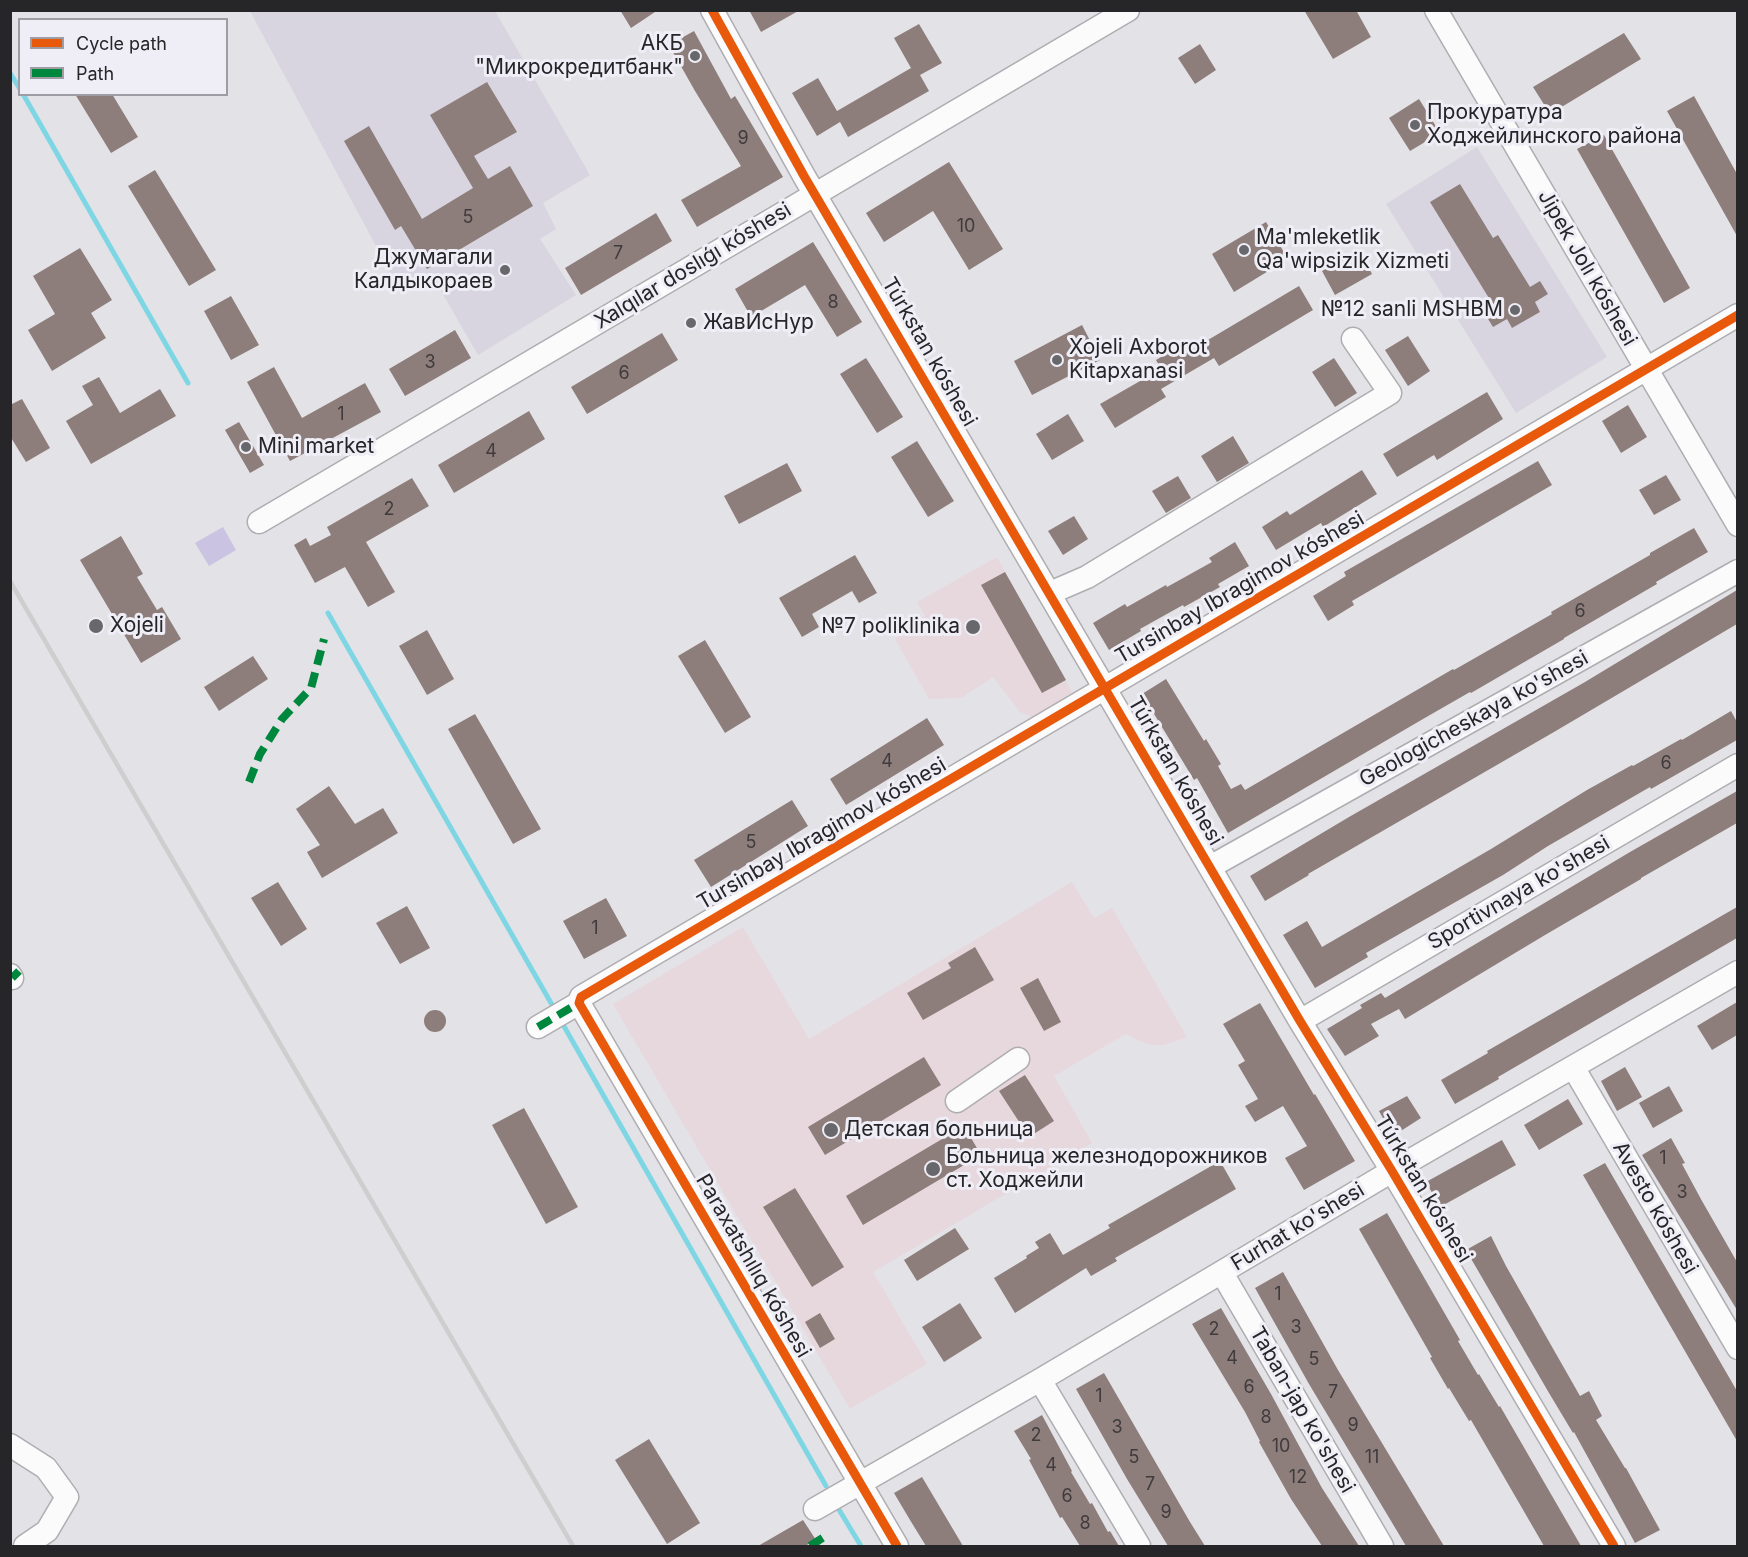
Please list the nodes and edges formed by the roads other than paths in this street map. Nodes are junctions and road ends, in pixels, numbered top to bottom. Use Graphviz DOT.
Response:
graph roads {
  1 [pos="712,10"];
  2 [pos="1128,10"];
  3 [pos="1436,10"];
  4 [pos="815,194"];
  5 [pos="1737,315"];
  6 [pos="1353,339"];
  7 [pos="1646,369"];
  8 [pos="259,522"];
  9 [pos="1737,525"];
  10 [pos="1737,571"];
  11 [pos="1050,593"];
  12 [pos="1105,688"];
  13 [pos="1737,765"];
  14 [pos="1210,867"];
  15 [pos="1737,972"];
  16 [pos="579,1003"];
  17 [pos="1300,1021"];
  18 [pos="538,1027"];
  19 [pos="1018,1059"];
  20 [pos="1573,1067"];
  21 [pos="957,1101"];
  22 [pos="1392,1171"];
  23 [pos="1222,1273"];
  24 [pos="1737,1348"];
  25 [pos="1040,1380"];
  26 [pos="10,1445"];
  27 [pos="860,1485"];
  28 [pos="815,1509"];
  29 [pos="52,1539"];
  30 [pos="25,1546"];
  31 [pos="897,1546"];
  32 [pos="1139,1546"];
  33 [pos="1382,1546"];
  34 [pos="1614,1546"];
  1 -- 4 [label="street, Túrkstan kóshesi"];
  2 -- 4 [label="street, Xalqılar doslıǵı kóshesi"];
  3 -- 7 [label="street, Jipek Jolı kóshesi"];
  4 -- 8 [label="street, Xalqılar doslıǵı kóshesi"];
  4 -- 11 [label="street, Túrkstan kóshesi"];
  5 -- 7 [label="street, Tursinbay Ibragimov kóshesi"];
  6 -- 11 [label="street"];
  7 -- 9 [label="street, Jipek Jolı kóshesi"];
  7 -- 12 [label="street, Tursinbay Ibragimov kóshesi"];
  10 -- 14 [label="street, Geologicheskaya ko'shesi"];
  11 -- 12 [label="street, Túrkstan kóshesi"];
  12 -- 14 [label="street, Túrkstan kóshesi"];
  12 -- 16 [label="street, Tursinbay Ibragimov kóshesi"];
  13 -- 17 [label="street, Sportivnaya ko'shesi"];
  14 -- 17 [label="street, Túrkstan kóshesi"];
  15 -- 20 [label="street, Furhat ko'shesi"];
  16 -- 18 [label="street, Tursinbay Ibragimov kóshesi"];
  16 -- 27 [label="street, Paraxatshılıq kóshesi"];
  17 -- 22 [label="street, Túrkstan kóshesi"];
  19 -- 21 [label="street"];
  20 -- 22 [label="street, Furhat ko'shesi"];
  20 -- 24 [label="street, Avesto kóshesi"];
  22 -- 23 [label="street, Furhat ko'shesi"];
  22 -- 34 [label="street, Túrkstan kóshesi"];
  23 -- 25 [label="street, Furhat ko'shesi"];
  23 -- 33 [label="street, Taban-jap ko'shesi"];
  25 -- 27 [label="street, Furhat ko'shesi"];
  25 -- 32 [label="street"];
  26 -- 29 [label="street"];
  27 -- 28 [label="street, Furhat ko'shesi"];
  27 -- 31 [label="street, Paraxatshılıq kóshesi"];
  29 -- 30 [label="street"];
}
